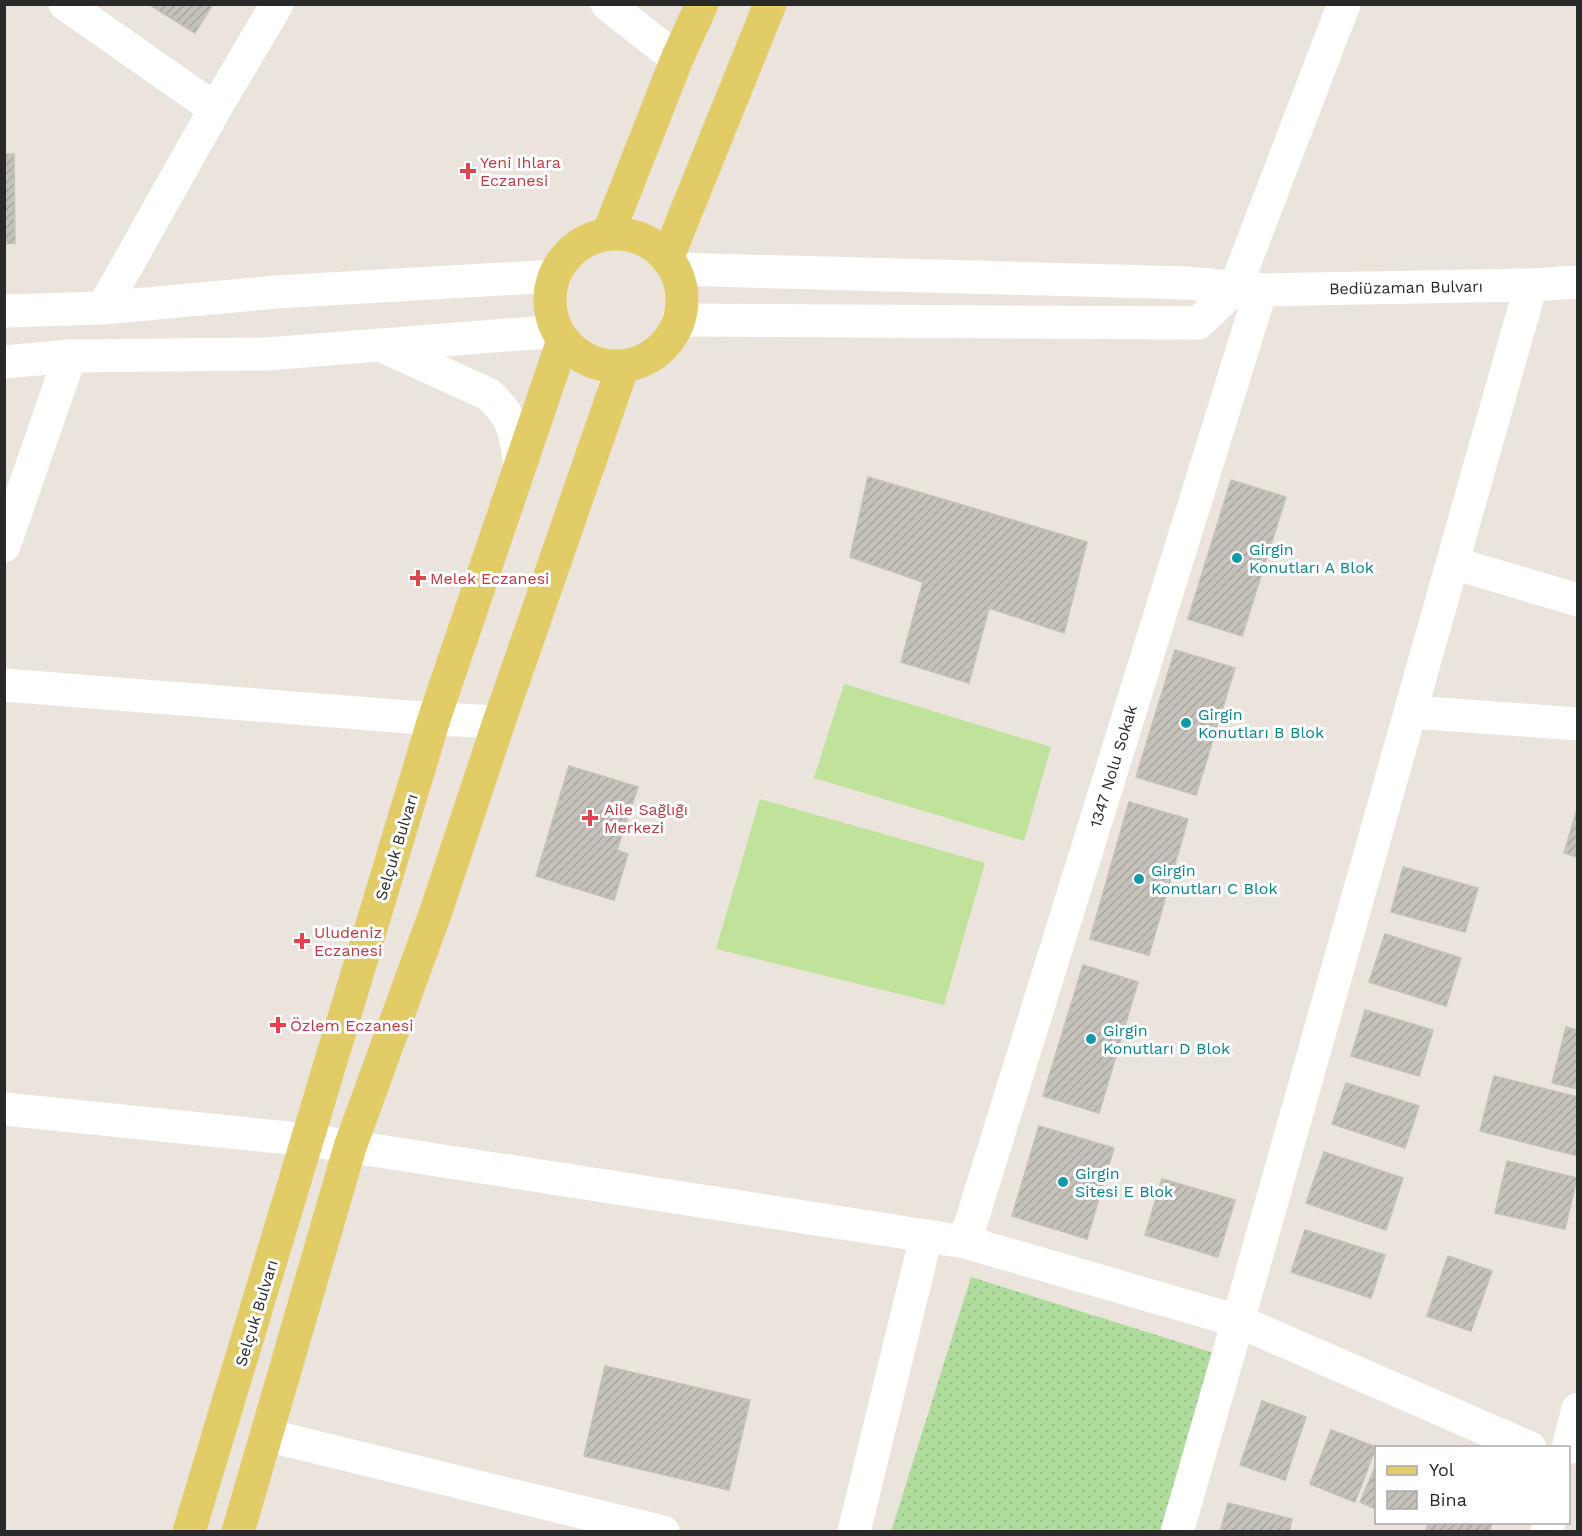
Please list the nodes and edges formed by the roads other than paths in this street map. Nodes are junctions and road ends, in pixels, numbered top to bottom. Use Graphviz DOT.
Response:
graph roads {
  1 [pos="66,4"];
  2 [pos="277,4"];
  3 [pos="607,4"];
  4 [pos="702,4"];
  5 [pos="770,4"];
  6 [pos="1344,4"];
  7 [pos="677,59"];
  8 [pos="215,109"];
  9 [pos="608,234"];
  10 [pos="671,264"];
  11 [pos="555,276"];
  12 [pos="1578,282"];
  13 [pos="1532,285"];
  14 [pos="1248,289"];
  15 [pos="103,308"];
  16 [pos="4,311"];
  17 [pos="678,320"];
  18 [pos="560,335"];
  19 [pos="380,345"];
  20 [pos="70,356"];
  21 [pos="4,362"];
  22 [pos="623,366"];
  23 [pos="520,467"];
  24 [pos="4,546"];
  25 [pos="1453,563"];
  26 [pos="1578,600"];
  27 [pos="4,685"];
  28 [pos="1411,712"];
  29 [pos="434,719"];
  30 [pos="499,722"];
  31 [pos="1578,724"];
  32 [pos="4,1109"];
  33 [pos="309,1140"];
  34 [pos="351,1147"];
  35 [pos="926,1237"];
  36 [pos="965,1242"];
  37 [pos="1238,1321"];
  38 [pos="1578,1409"];
  39 [pos="266,1435"];
  40 [pos="1525,1446"];
  41 [pos="1569,1446"];
  42 [pos="189,1532"];
  43 [pos="238,1532"];
  44 [pos="663,1532"];
  45 [pos="854,1532"];
  46 [pos="1177,1532"];
  1 -- 8 [label="street"];
  2 -- 8 [label="street"];
  3 -- 7 [label="street"];
  4 -- 7 [label="main road"];
  5 -- 10 [label="main road"];
  6 -- 14 [label="street, 1347 Nolu Sokak"];
  7 -- 9 [label="main road"];
  8 -- 15 [label="street"];
  9 -- 10 [label="main road"];
  9 -- 11 [label="main road"];
  10 -- 14 [label="street, Bediüzaman Bulvarı"];
  10 -- 17 [label="main road"];
  11 -- 15 [label="street"];
  11 -- 18 [label="main road"];
  12 -- 13 [label="street, Bediüzaman Bulvarı"];
  13 -- 14 [label="street, Bediüzaman Bulvarı"];
  13 -- 25 [label="street"];
  14 -- 17 [label="street"];
  14 -- 36 [label="street, 1347 Nolu Sokak"];
  15 -- 16 [label="street"];
  17 -- 22 [label="main road"];
  18 -- 19 [label="street"];
  18 -- 22 [label="main road"];
  18 -- 23 [label="main road, Selçuk Bulvarı"];
  19 -- 20 [label="street"];
  19 -- 23 [label="street"];
  20 -- 21 [label="street"];
  20 -- 24 [label="street"];
  22 -- 30 [label="main road"];
  23 -- 29 [label="main road, Selçuk Bulvarı"];
  25 -- 26 [label="street"];
  25 -- 28 [label="street"];
  27 -- 29 [label="street"];
  28 -- 31 [label="street"];
  28 -- 37 [label="street"];
  29 -- 30 [label="street"];
  29 -- 33 [label="main road, Selçuk Bulvarı"];
  30 -- 34 [label="main road"];
  32 -- 33 [label="street"];
  33 -- 34 [label="street"];
  33 -- 42 [label="main road, Selçuk Bulvarı"];
  34 -- 35 [label="street"];
  34 -- 39 [label="main road"];
  35 -- 36 [label="street"];
  35 -- 45 [label="street"];
  36 -- 37 [label="street"];
  37 -- 40 [label="street"];
  37 -- 46 [label="street"];
  38 -- 41 [label="street"];
  39 -- 43 [label="main road"];
  39 -- 44 [label="street"];
}
